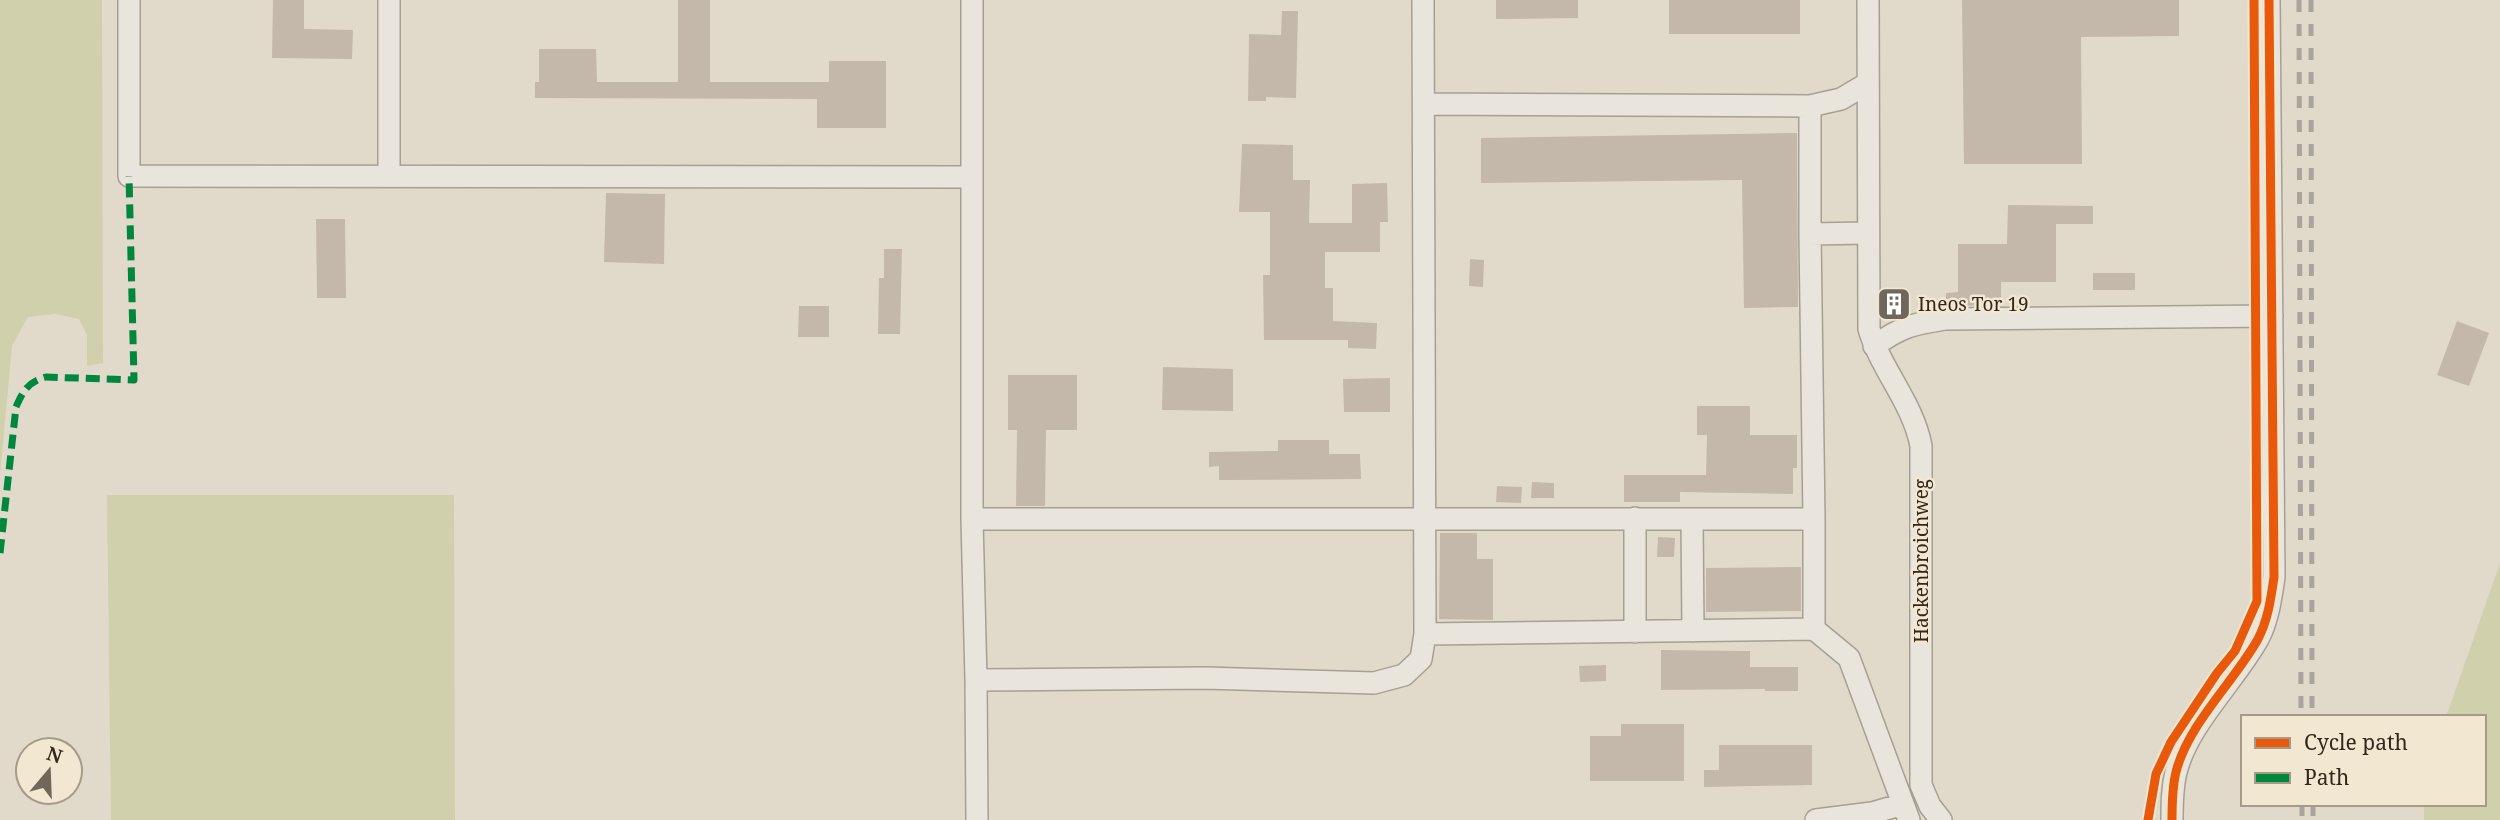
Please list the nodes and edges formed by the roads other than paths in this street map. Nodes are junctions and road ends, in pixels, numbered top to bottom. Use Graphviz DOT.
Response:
graph roads {
  1 [pos="129,0"];
  2 [pos="389,0"];
  3 [pos="972,0"];
  4 [pos="1423,0"];
  5 [pos="1868,0"];
  6 [pos="2269,0"];
  7 [pos="1868,83"];
  8 [pos="1424,104"];
  9 [pos="1810,106"];
  10 [pos="389,176"];
  11 [pos="971,177"];
  12 [pos="1868,233"];
  13 [pos="1810,234"];
  14 [pos="2272,316"];
  15 [pos="1874,346"];
  16 [pos="1424,518"];
  17 [pos="1635,518"];
  18 [pos="972,519"];
  19 [pos="1814,519"];
  20 [pos="1692,520"];
  21 [pos="1814,629"];
  22 [pos="1693,631"];
  23 [pos="1635,632"];
  24 [pos="1425,634"];
  25 [pos="975,680"];
  26 [pos="1906,812"];
  27 [pos="977,820"];
  28 [pos="1816,820"];
  29 [pos="1941,820"];
  30 [pos="2172,820"];
  1 -- 10 [label="street"];
  2 -- 10 [label="street"];
  3 -- 11 [label="street"];
  4 -- 8 [label="street"];
  5 -- 7 [label="street, Hackenbroichweg"];
  6 -- 14 [label="street"];
  7 -- 9 [label="street"];
  7 -- 12 [label="street, Hackenbroichweg"];
  8 -- 9 [label="street"];
  8 -- 16 [label="street"];
  9 -- 13 [label="street"];
  10 -- 11 [label="street"];
  11 -- 18 [label="street"];
  12 -- 13 [label="street"];
  12 -- 15 [label="street, Hackenbroichweg"];
  13 -- 19 [label="street"];
  14 -- 15 [label="street"];
  14 -- 30 [label="street"];
  15 -- 29 [label="street, Hackenbroichweg"];
  16 -- 17 [label="street"];
  16 -- 18 [label="street"];
  16 -- 24 [label="street"];
  17 -- 20 [label="street"];
  17 -- 23 [label="street"];
  18 -- 25 [label="street"];
  19 -- 20 [label="street"];
  19 -- 21 [label="street"];
  20 -- 22 [label="street"];
  21 -- 22 [label="street"];
  21 -- 26 [label="street"];
  22 -- 23 [label="street"];
  23 -- 24 [label="street"];
  24 -- 25 [label="street"];
  25 -- 27 [label="street"];
  26 -- 28 [label="street"];
}
